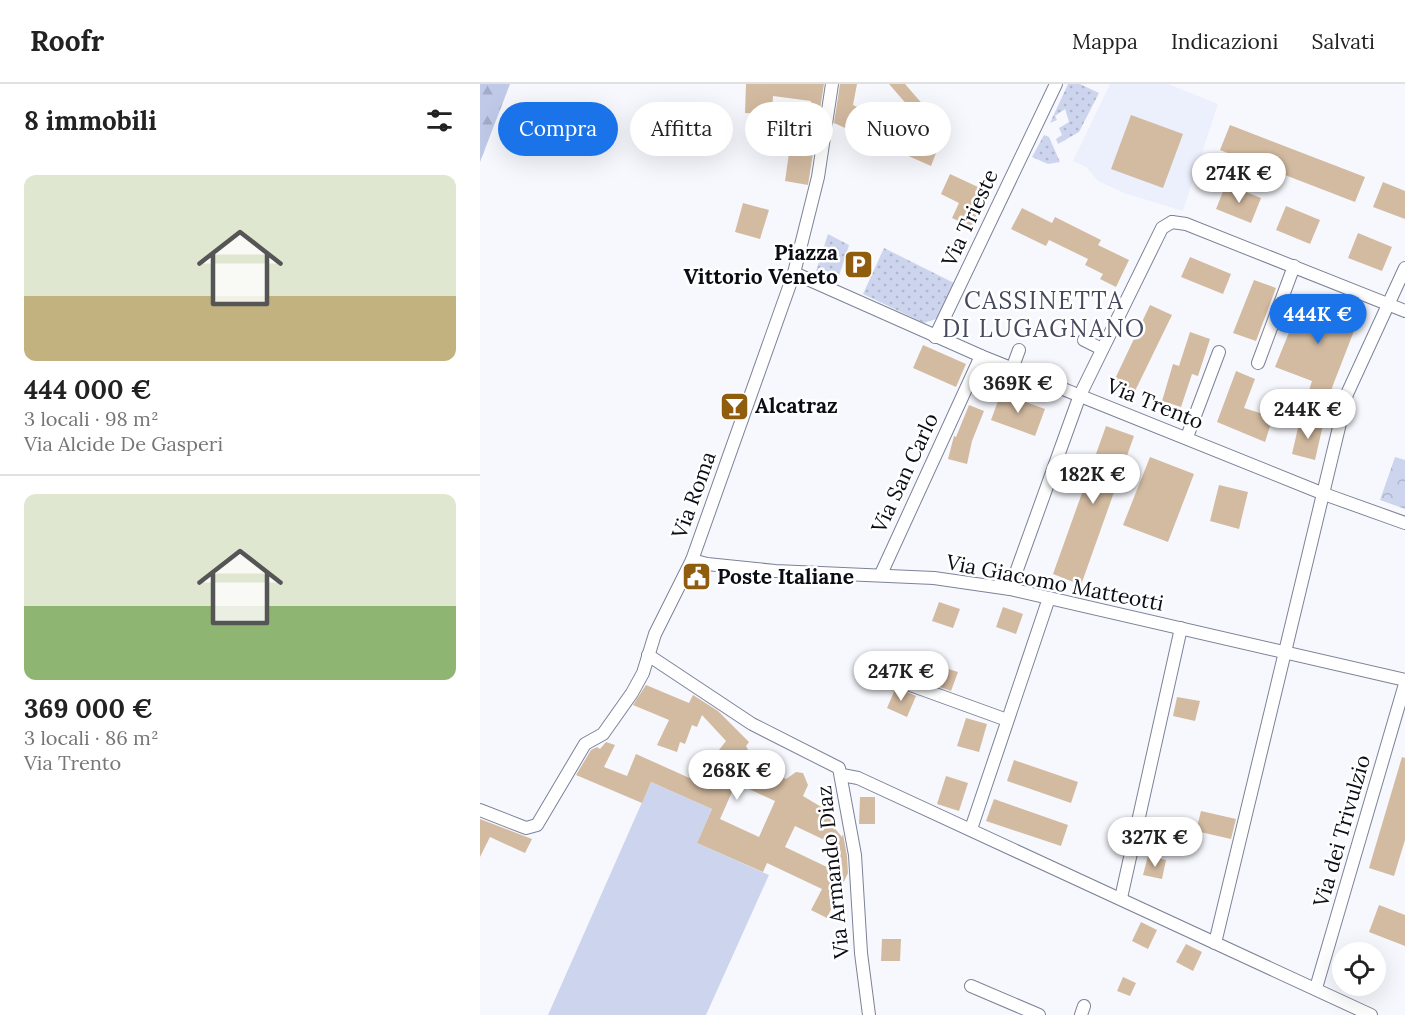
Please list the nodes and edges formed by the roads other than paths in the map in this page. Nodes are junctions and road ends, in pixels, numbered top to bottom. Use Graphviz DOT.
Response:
graph roads {
  1 [pos="832,84"];
  2 [pos="1056,84"];
  3 [pos="1294,266"];
  4 [pos="1405,268"];
  5 [pos="794,273"];
  6 [pos="1390,304"];
  7 [pos="1405,311"];
  8 [pos="935,337"];
  9 [pos="1084,340"];
  10 [pos="1102,349"];
  11 [pos="1019,350"];
  12 [pos="1219,352"];
  13 [pos="981,356"];
  14 [pos="1258,363"];
  15 [pos="1012,369"];
  16 [pos="1080,395"];
  17 [pos="1187,437"];
  18 [pos="1323,494"];
  19 [pos="1405,523"];
  20 [pos="692,560"];
  21 [pos="881,574"];
  22 [pos="1010,589"];
  23 [pos="1049,598"];
  24 [pos="1181,628"];
  25 [pos="1285,651"];
  26 [pos="648,655"];
  27 [pos="1405,682"];
  28 [pos="905,683"];
  29 [pos="1006,720"];
  30 [pos="842,775"];
  31 [pos="480,810"];
  32 [pos="971,829"];
  33 [pos="1121,898"];
  34 [pos="1215,943"];
  35 [pos="971,986"];
  36 [pos="1316,988"];
  37 [pos="869,1015"];
  38 [pos="1039,1015"];
  39 [pos="1371,1015"];
  1 -- 5 [label="street, Via Roma"];
  2 -- 8 [label="street, Via Trieste"];
  3 -- 6 [label="street"];
  3 -- 10 [label="street"];
  3 -- 14 [label="street"];
  4 -- 6 [label="street"];
  5 -- 8 [label="street, Via Trento"];
  5 -- 20 [label="street, Via Roma"];
  6 -- 7 [label="street"];
  6 -- 18 [label="street"];
  8 -- 13 [label="street, Via Trento"];
  9 -- 10 [label="street"];
  10 -- 16 [label="street"];
  11 -- 15 [label="street"];
  12 -- 17 [label="street"];
  13 -- 15 [label="street, Via Trento"];
  13 -- 21 [label="street, Via San Carlo"];
  15 -- 16 [label="street, Via Trento"];
  16 -- 17 [label="street, Via Trento"];
  16 -- 22 [label="street"];
  17 -- 18 [label="street, Via Trento"];
  18 -- 19 [label="street, Via Trento"];
  18 -- 25 [label="street"];
  20 -- 21 [label="street, Via Giacomo Matteotti"];
  20 -- 26 [label="street, Via Roma"];
  21 -- 22 [label="street, Via Giacomo Matteotti"];
  22 -- 23 [label="street, Via Giacomo Matteotti"];
  23 -- 24 [label="street, Via Giacomo Matteotti"];
  23 -- 29 [label="street"];
  24 -- 25 [label="street, Via Giacomo Matteotti"];
  24 -- 33 [label="street"];
  25 -- 27 [label="street, Via Giacomo Matteotti"];
  25 -- 34 [label="street"];
  26 -- 30 [label="street, Via Armando Diaz"];
  26 -- 31 [label="street, Via Roma"];
  27 -- 36 [label="street, Via dei Trivulzio"];
  28 -- 29 [label="street"];
  29 -- 32 [label="street"];
  30 -- 32 [label="street"];
  30 -- 37 [label="street, Via Armando Diaz"];
  32 -- 33 [label="street"];
  33 -- 34 [label="street"];
  34 -- 36 [label="street"];
  35 -- 38 [label="street"];
  36 -- 39 [label="street"];
}
